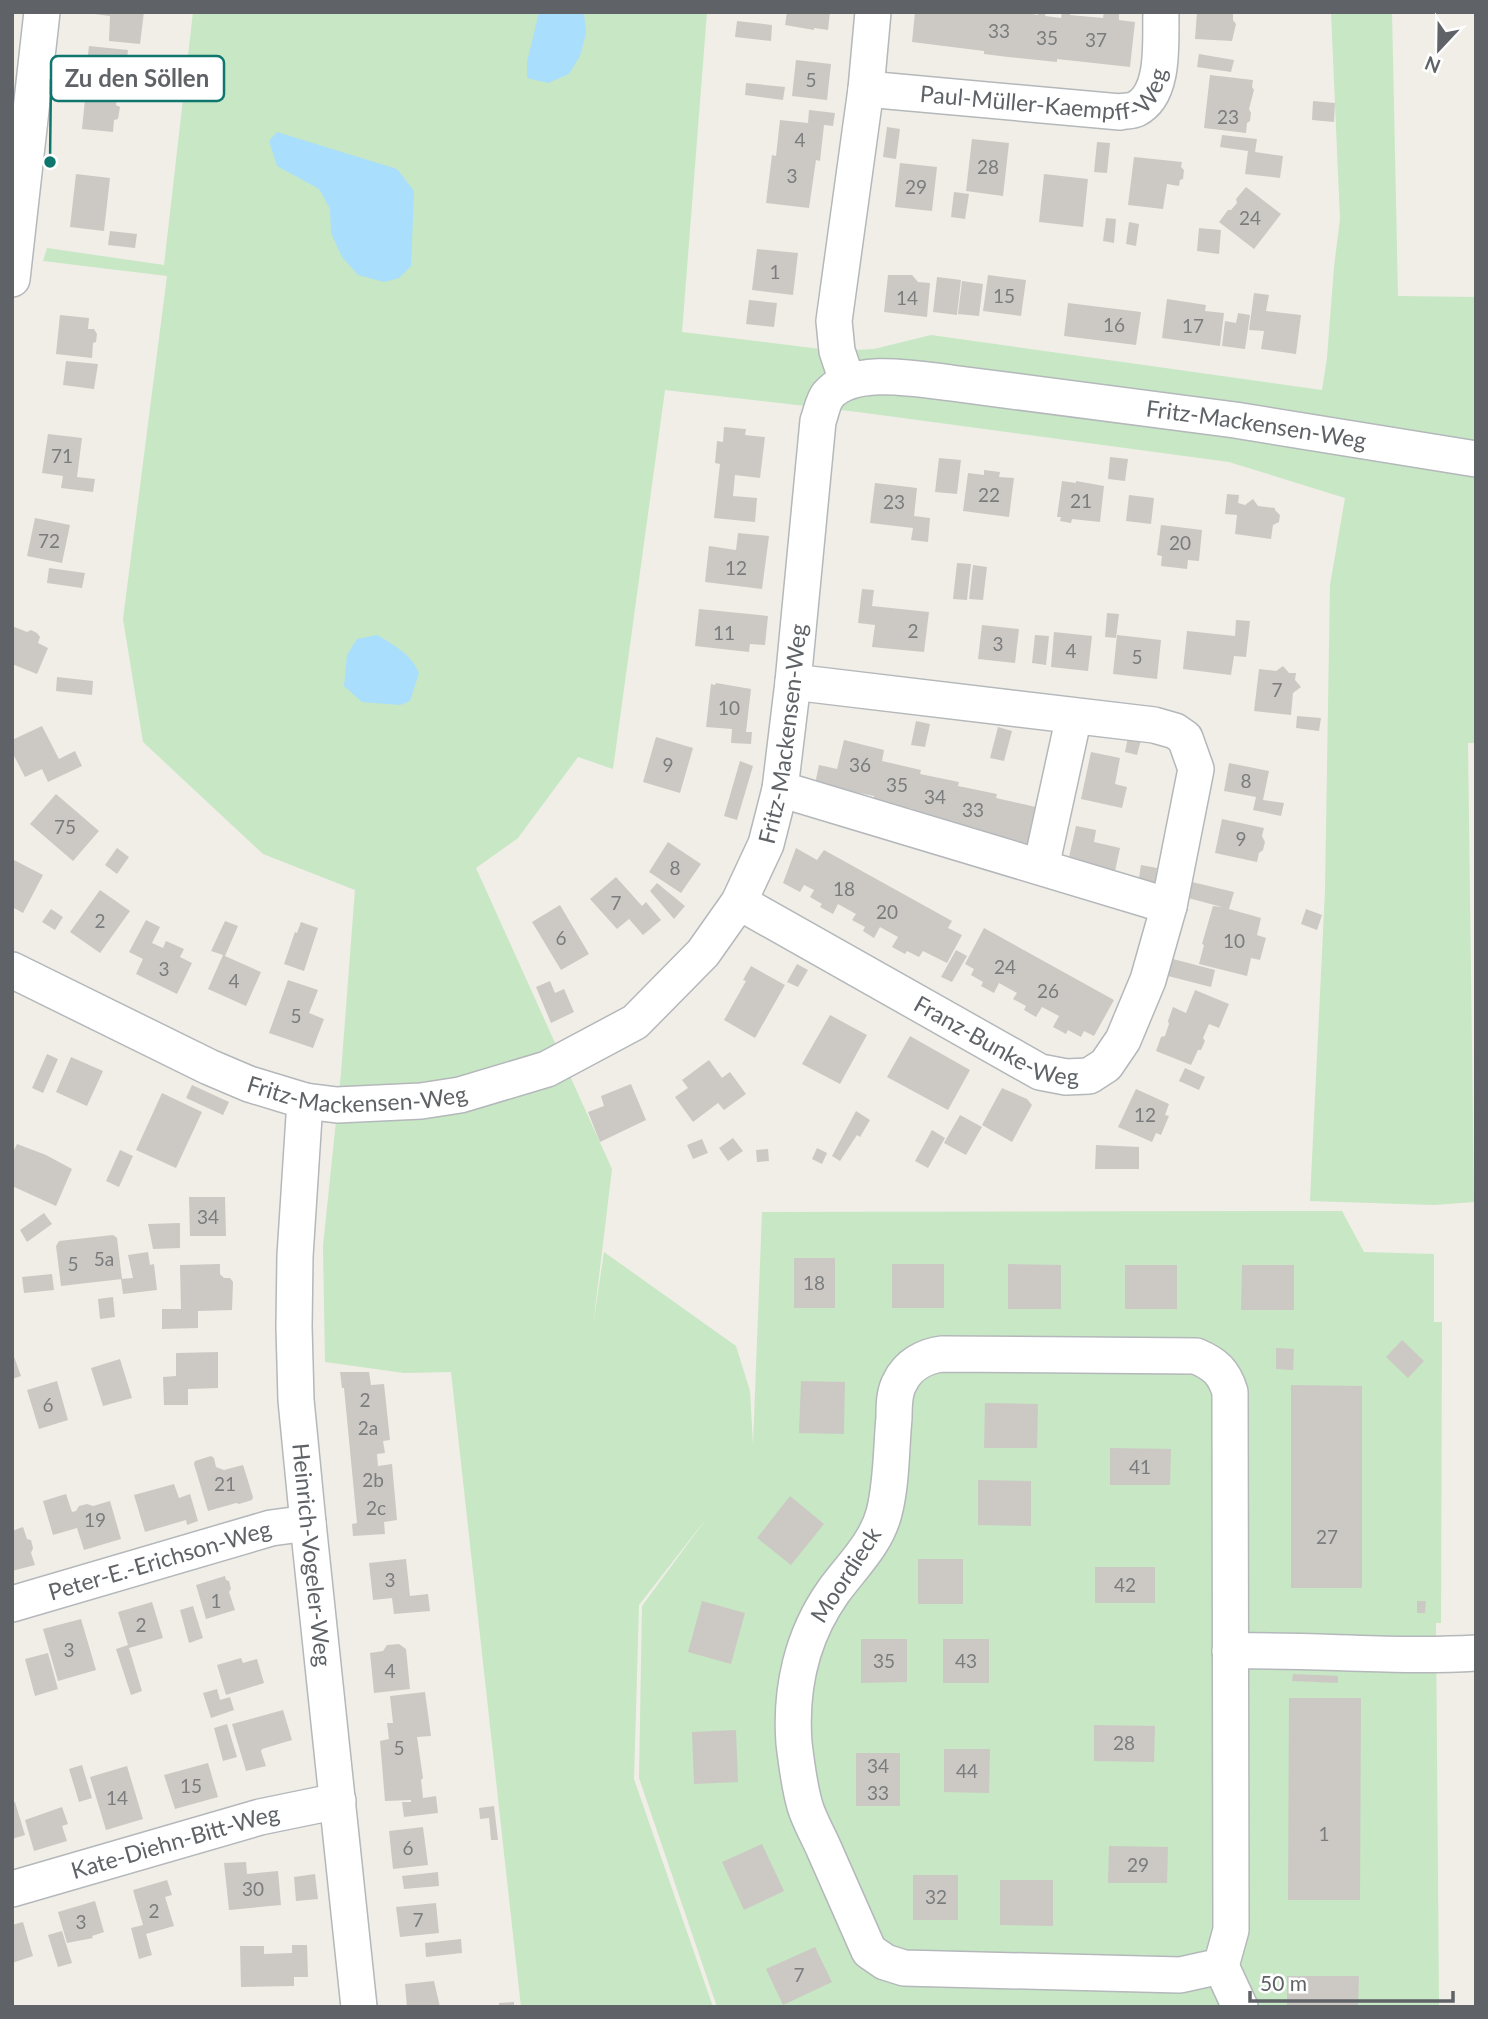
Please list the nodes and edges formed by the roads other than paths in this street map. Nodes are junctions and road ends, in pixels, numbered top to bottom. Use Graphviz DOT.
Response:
graph roads {
  1 [pos="42,12"];
  2 [pos="873,12"];
  3 [pos="1161,12"];
  4 [pos="866,89"];
  5 [pos="13,263"];
  6 [pos="847,382"];
  7 [pos="1476,459"];
  8 [pos="793,682"];
  9 [pos="1074,716"];
  10 [pos="780,789"];
  11 [pos="1041,867"];
  12 [pos="739,902"];
  13 [pos="1169,905"];
  14 [pos="13,970"];
  15 [pos="305,1101"];
  16 [pos="307,1523"];
  17 [pos="12,1604"];
  18 [pos="1230,1651"];
  19 [pos="1476,1653"];
  20 [pos="338,1801"];
  21 [pos="12,1889"];
  22 [pos="1221,1966"];
  23 [pos="359,2007"];
  24 [pos="1240,2007"];
  1 -- 5 [label="street"];
  2 -- 4 [label="street, Paul-Müller-Kaempff-Weg"];
  3 -- 4 [label="street, Paul-Müller-Kaempff-Weg"];
  4 -- 6 [label="street, Paul-Müller-Kaempff-Weg"];
  6 -- 7 [label="street, Fritz-Mackensen-Weg"];
  6 -- 8 [label="street, Fritz-Mackensen-Weg"];
  8 -- 9 [label="street, Franz-Bunke-Weg"];
  8 -- 10 [label="street, Fritz-Mackensen-Weg"];
  9 -- 11 [label="street"];
  9 -- 13 [label="street, Franz-Bunke-Weg"];
  10 -- 11 [label="street"];
  10 -- 12 [label="street, Fritz-Mackensen-Weg"];
  11 -- 13 [label="street"];
  12 -- 13 [label="street, Franz-Bunke-Weg"];
  12 -- 15 [label="street, Fritz-Mackensen-Weg"];
  14 -- 15 [label="street, Fritz-Mackensen-Weg"];
  15 -- 16 [label="street, Heinrich-Vogeler-Weg"];
  16 -- 17 [label="street, Peter-E.-Erichson-Weg"];
  16 -- 20 [label="street, Heinrich-Vogeler-Weg"];
  18 -- 19 [label="street"];
  18 -- 22 [label="street, Moordieck"];
  18 -- 22 [label="street, Moordieck"];
  20 -- 21 [label="street, Kate-Diehn-Bitt-Weg"];
  20 -- 23 [label="street, Heinrich-Vogeler-Weg"];
  22 -- 24 [label="street"];
}
